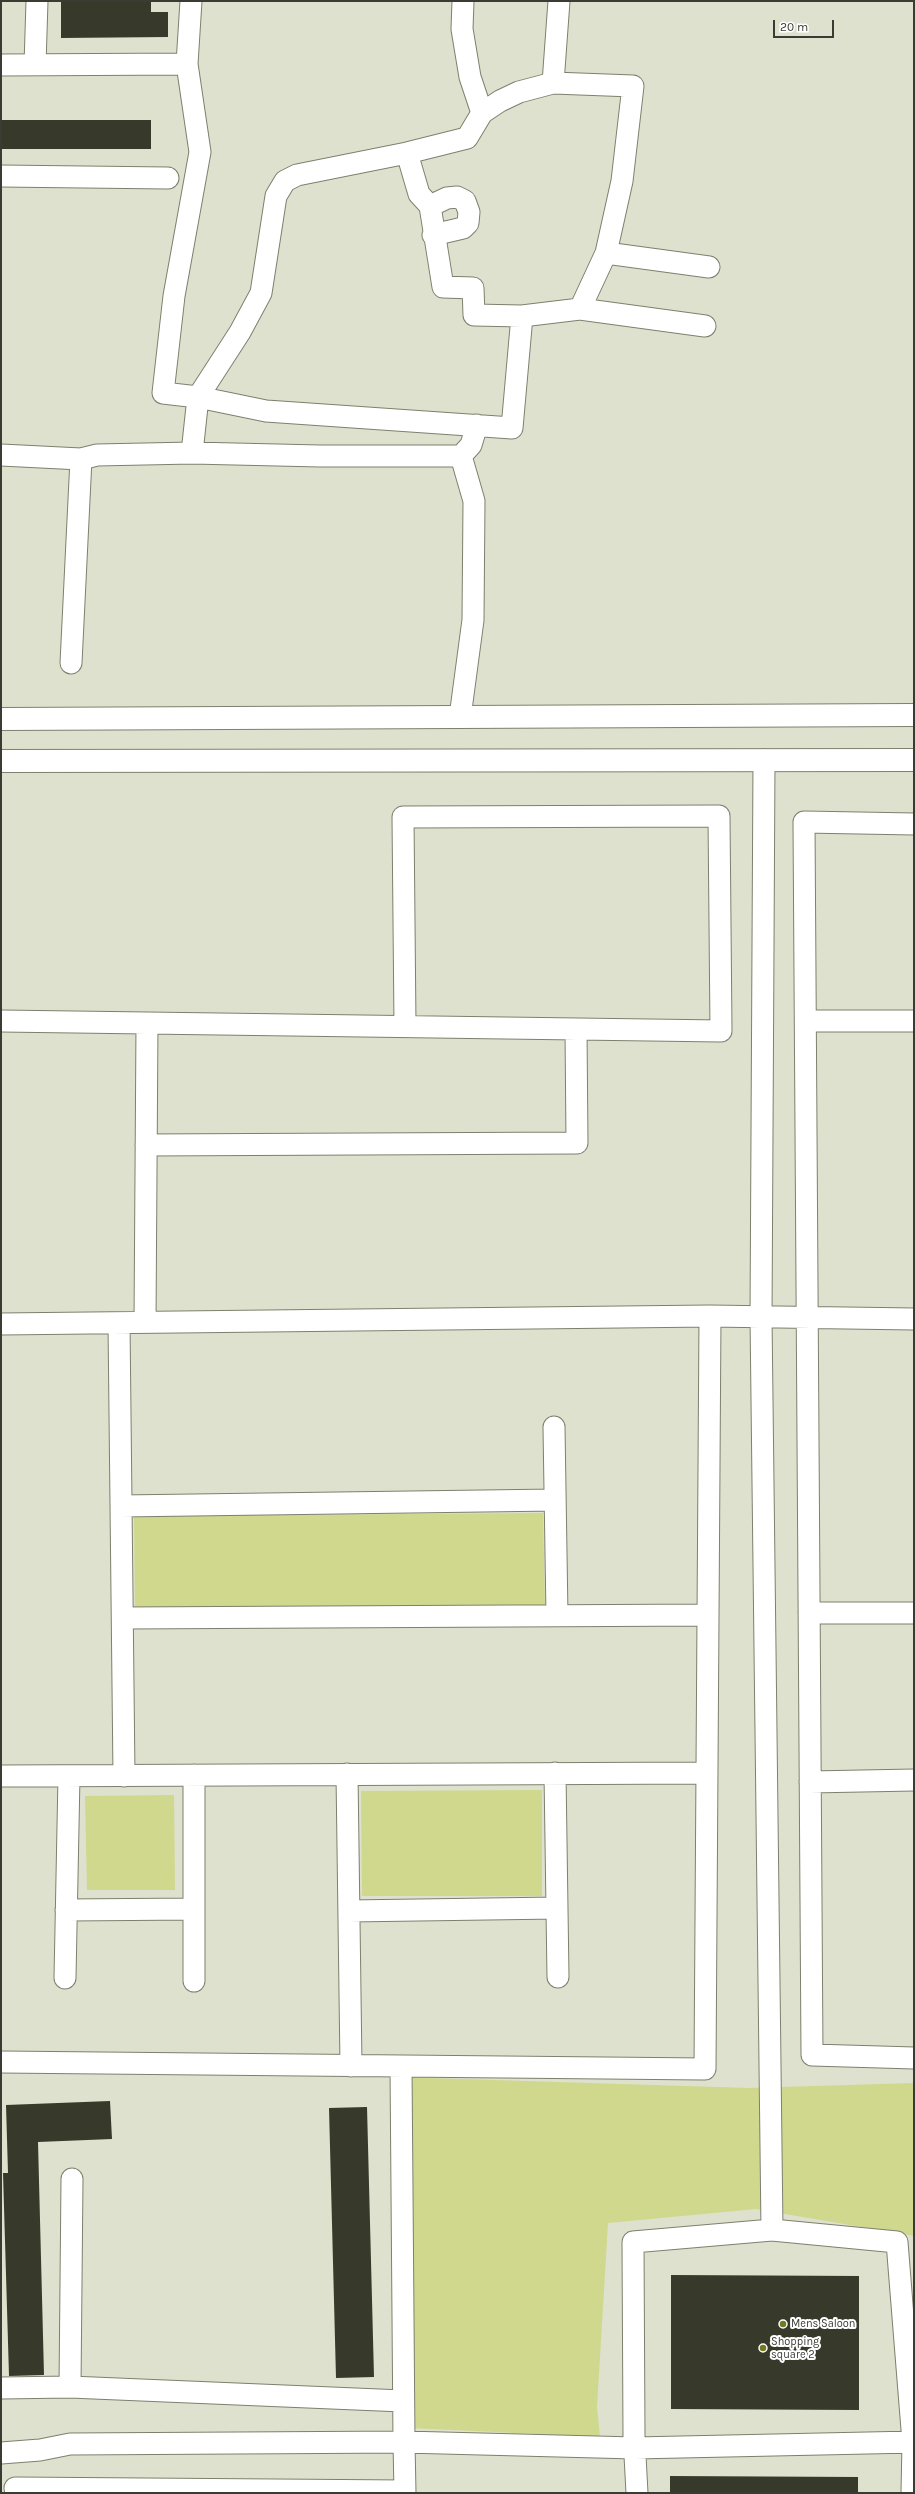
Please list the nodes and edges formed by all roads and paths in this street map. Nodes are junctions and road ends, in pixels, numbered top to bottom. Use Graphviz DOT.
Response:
graph roads {
  1 [pos="37,1"];
  2 [pos="191,1"];
  3 [pos="463,1"];
  4 [pos="558,1"];
  5 [pos="187,64"];
  6 [pos="1,65"];
  7 [pos="35,65"];
  8 [pos="553,83"];
  9 [pos="482,113"];
  10 [pos="407,153"];
  11 [pos="1,176"];
  12 [pos="168,178"];
  13 [pos="430,206"];
  14 [pos="433,235"];
  15 [pos="606,253"];
  16 [pos="709,267"];
  17 [pos="580,309"];
  18 [pos="522,316"];
  19 [pos="705,326"];
  20 [pos="198,397"];
  21 [pos="477,425"];
  22 [pos="192,453"];
  23 [pos="1,455"];
  24 [pos="462,456"];
  25 [pos="81,459"];
  26 [pos="71,663"];
  27 [pos="914,715"];
  28 [pos="460,717"];
  29 [pos="1,719"];
  30 [pos="764,760"];
  31 [pos="914,760"];
  32 [pos="1,761"];
  33 [pos="914,824"];
  34 [pos="1,1021"];
  35 [pos="806,1021"];
  36 [pos="914,1021"];
  37 [pos="147,1023"];
  38 [pos="405,1026"];
  39 [pos="576,1029"];
  40 [pos="146,1145"];
  41 [pos="710,1316"];
  42 [pos="761,1317"];
  43 [pos="807,1318"];
  44 [pos="914,1319"];
  45 [pos="145,1322"];
  46 [pos="119,1323"];
  47 [pos="1,1324"];
  48 [pos="554,1427"];
  49 [pos="555,1500"];
  50 [pos="121,1506"];
  51 [pos="914,1612"];
  52 [pos="809,1613"];
  53 [pos="557,1616"];
  54 [pos="708,1616"];
  55 [pos="123,1618"];
  56 [pos="555,1773"];
  57 [pos="707,1773"];
  58 [pos="347,1774"];
  59 [pos="194,1775"];
  60 [pos="1,1776"];
  61 [pos="69,1776"];
  62 [pos="124,1776"];
  63 [pos="914,1780"];
  64 [pos="810,1782"];
  65 [pos="557,1908"];
  66 [pos="194,1909"];
  67 [pos="66,1910"];
  68 [pos="349,1911"];
  69 [pos="558,1977"];
  70 [pos="65,1978"];
  71 [pos="194,1981"];
  72 [pos="914,2058"];
  73 [pos="1,2062"];
  74 [pos="350,2066"];
  75 [pos="401,2066"];
  76 [pos="72,2179"];
  77 [pos="772,2230"];
  78 [pos="70,2387"];
  79 [pos="1,2388"];
  80 [pos="403,2401"];
  81 [pos="404,2442"];
  82 [pos="913,2442"];
  83 [pos="635,2448"];
  84 [pos="1,2453"];
  85 [pos="243,2491"];
  86 [pos="405,2492"];
  87 [pos="16,2493"];
  88 [pos="637,2493"];
  89 [pos="912,2493"];
  1 -- 7 [label="street"];
  2 -- 5 [label="street"];
  3 -- 9 [label="street"];
  4 -- 8 [label="street"];
  5 -- 7 [label="street"];
  5 -- 20 [label="street"];
  6 -- 7 [label="street"];
  8 -- 9 [label="street"];
  8 -- 15 [label="street"];
  9 -- 10 [label="street"];
  10 -- 13 [label="street"];
  10 -- 20 [label="street"];
  11 -- 12 [label="street"];
  13 -- 14 [label="street"];
  13 -- 14 [label="street"];
  14 -- 18 [label="street"];
  15 -- 16 [label="street"];
  15 -- 17 [label="street"];
  17 -- 18 [label="street"];
  17 -- 19 [label="street"];
  18 -- 21 [label="street"];
  20 -- 21 [label="street"];
  20 -- 22 [label="street"];
  21 -- 24 [label="street"];
  22 -- 24 [label="street"];
  22 -- 25 [label="street"];
  23 -- 25 [label="street"];
  24 -- 28 [label="street"];
  25 -- 26 [label="street"];
  27 -- 28 [label="street"];
  28 -- 29 [label="street"];
  30 -- 31 [label="street"];
  30 -- 32 [label="street"];
  30 -- 42 [label="street"];
  33 -- 35 [label="street"];
  34 -- 37 [label="street"];
  35 -- 36 [label="street"];
  35 -- 43 [label="street"];
  37 -- 38 [label="street"];
  37 -- 40 [label="street"];
  38 -- 39 [label="street"];
  38 -- 39 [label="street"];
  39 -- 40 [label="street"];
  40 -- 45 [label="street"];
  41 -- 42 [label="street"];
  41 -- 45 [label="street"];
  41 -- 54 [label="street"];
  42 -- 43 [label="street"];
  42 -- 77 [label="street"];
  43 -- 44 [label="street"];
  43 -- 52 [label="street"];
  45 -- 46 [label="street"];
  46 -- 47 [label="street"];
  46 -- 50 [label="street"];
  48 -- 49 [label="street"];
  49 -- 50 [label="street"];
  49 -- 53 [label="street"];
  50 -- 55 [label="street"];
  51 -- 52 [label="street"];
  52 -- 64 [label="street"];
  53 -- 54 [label="street"];
  53 -- 55 [label="street"];
  54 -- 57 [label="street"];
  55 -- 62 [label="street"];
  56 -- 57 [label="street"];
  56 -- 58 [label="street"];
  56 -- 65 [label="street"];
  57 -- 75 [label="street"];
  58 -- 59 [label="street"];
  58 -- 68 [label="street"];
  59 -- 62 [label="street"];
  59 -- 66 [label="street"];
  60 -- 61 [label="street"];
  61 -- 62 [label="street"];
  61 -- 67 [label="street"];
  63 -- 64 [label="street"];
  64 -- 72 [label="street"];
  65 -- 68 [label="street"];
  65 -- 69 [label="street"];
  66 -- 67 [label="street"];
  66 -- 71 [label="street"];
  67 -- 70 [label="street"];
  68 -- 74 [label="street"];
  73 -- 74 [label="street"];
  74 -- 75 [label="street"];
  75 -- 80 [label="street"];
  76 -- 78 [label="street"];
  77 -- 82 [label="street"];
  77 -- 83 [label="street"];
  78 -- 79 [label="street"];
  78 -- 80 [label="street"];
  80 -- 81 [label="street"];
  81 -- 83 [label="street"];
  81 -- 84 [label="street"];
  81 -- 86 [label="street"];
  82 -- 83 [label="street"];
  82 -- 89 [label="street"];
  83 -- 88 [label="street"];
  85 -- 86 [label="street"];
  85 -- 87 [label="street"];
}
